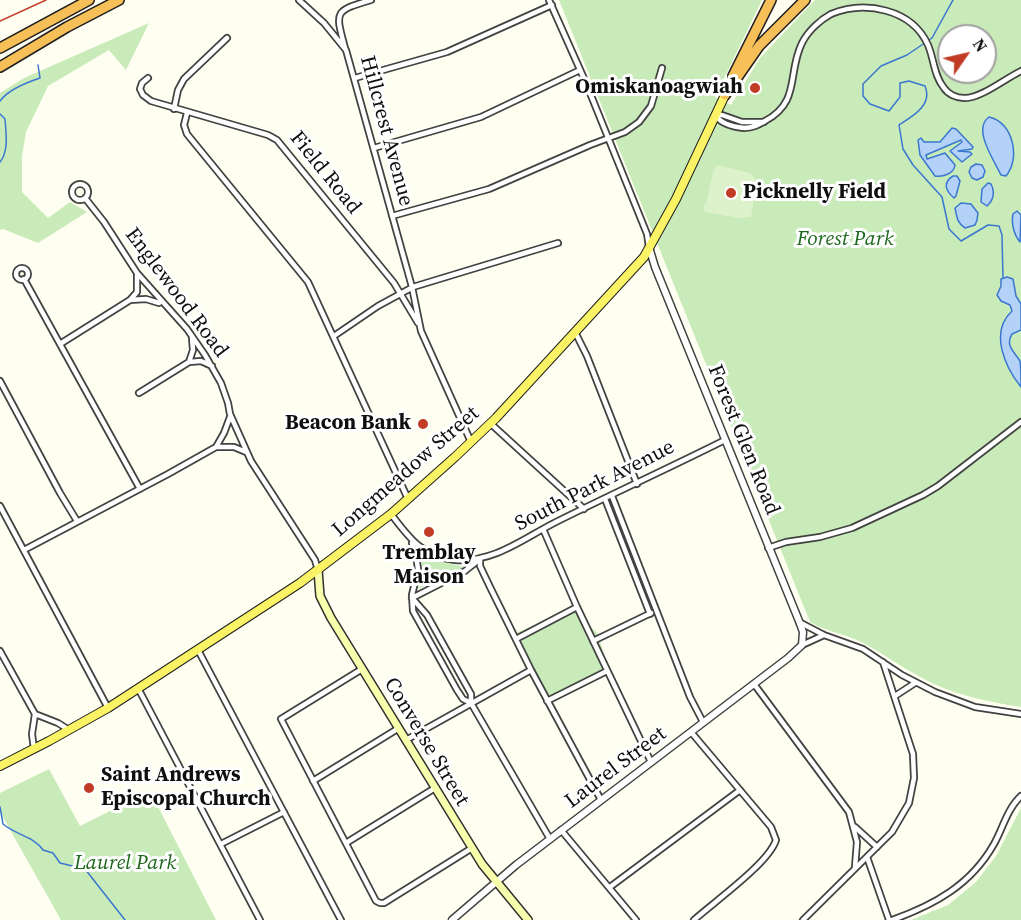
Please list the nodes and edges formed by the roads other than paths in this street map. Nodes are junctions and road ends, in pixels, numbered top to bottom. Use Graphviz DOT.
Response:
graph roads {
  1 [pos="89,0"];
  2 [pos="119,0"];
  3 [pos="299,0"];
  4 [pos="371,0"];
  5 [pos="771,0"];
  6 [pos="805,0"];
  7 [pos="550,3"];
  8 [pos="227,38"];
  9 [pos="0,48"];
  10 [pos="346,50"];
  11 [pos="0,66"];
  12 [pos="662,68"];
  13 [pos="580,70"];
  14 [pos="1021,71"];
  15 [pos="148,78"];
  16 [pos="355,78"];
  17 [pos="725,95"];
  18 [pos="174,109"];
  19 [pos="188,113"];
  20 [pos="715,115"];
  21 [pos="611,137"];
  22 [pos="374,148"];
  23 [pos="85,198"];
  24 [pos="392,216"];
  25 [pos="558,243"];
  26 [pos="649,247"];
  27 [pos="137,273"];
  28 [pos="24,279"];
  29 [pos="412,287"];
  30 [pos="400,293"];
  31 [pos="130,300"];
  32 [pos="165,305"];
  33 [pos="422,331"];
  34 [pos="575,332"];
  35 [pos="192,336"];
  36 [pos="334,336"];
  37 [pos="60,344"];
  38 [pos="189,362"];
  39 [pos="212,366"];
  40 [pos="0,381"];
  41 [pos="139,393"];
  42 [pos="230,414"];
  43 [pos="1021,422"];
  44 [pos="490,423"];
  45 [pos="725,440"];
  46 [pos="471,441"];
  47 [pos="216,447"];
  48 [pos="247,453"];
  49 [pos="637,484"];
  50 [pos="140,489"];
  51 [pos="612,496"];
  52 [pos="605,499"];
  53 [pos="408,500"];
  54 [pos="0,506"];
  55 [pos="584,509"];
  56 [pos="391,514"];
  57 [pos="77,521"];
  58 [pos="543,529"];
  59 [pos="411,542"];
  60 [pos="768,548"];
  61 [pos="24,550"];
  62 [pos="480,559"];
  63 [pos="318,570"];
  64 [pos="412,598"];
  65 [pos="577,607"];
  66 [pos="656,611"];
  67 [pos="650,614"];
  68 [pos="799,621"];
  69 [pos="824,635"];
  70 [pos="516,639"];
  71 [pos="593,641"];
  72 [pos="802,645"];
  73 [pos="198,650"];
  74 [pos="0,651"];
  75 [pos="883,662"];
  76 [pos="362,669"];
  77 [pos="531,670"];
  78 [pos="607,671"];
  79 [pos="915,683"];
  80 [pos="754,684"];
  81 [pos="139,690"];
  82 [pos="895,696"];
  83 [pos="547,701"];
  84 [pos="471,703"];
  85 [pos="108,708"];
  86 [pos="35,714"];
  87 [pos="1021,714"];
  88 [pos="703,722"];
  89 [pos="399,728"];
  90 [pos="69,730"];
  91 [pos="691,732"];
  92 [pos="406,740"];
  93 [pos="34,749"];
  94 [pos="651,762"];
  95 [pos="0,766"];
  96 [pos="313,781"];
  97 [pos="435,788"];
  98 [pos="740,790"];
  99 [pos="1021,796"];
  100 [pos="601,800"];
  101 [pos="284,812"];
  102 [pos="854,825"];
  103 [pos="561,830"];
  104 [pos="550,839"];
  105 [pos="346,843"];
  106 [pos="220,844"];
  107 [pos="877,847"];
  108 [pos="472,848"];
  109 [pos="867,857"];
  110 [pos="855,867"];
  111 [pos="495,882"];
  112 [pos="610,887"];
  113 [pos="805,918"];
  114 [pos="260,920"];
  115 [pos="341,920"];
  116 [pos="452,920"];
  117 [pos="528,920"];
  118 [pos="636,920"];
  119 [pos="694,920"];
  120 [pos="890,920"];
  1 -- 9 [label="highway"];
  2 -- 11 [label="highway"];
  3 -- 10 [label="street, Hillcrest Avenue"];
  4 -- 10 [label="street"];
  5 -- 17 [label="highway"];
  6 -- 17 [label="highway"];
  7 -- 13 [label="street"];
  7 -- 16 [label="street"];
  8 -- 18 [label="street"];
  10 -- 16 [label="street, Hillcrest Avenue"];
  12 -- 21 [label="street"];
  13 -- 21 [label="street"];
  13 -- 22 [label="street"];
  14 -- 20 [label="street"];
  15 -- 18 [label="street, Field Road"];
  16 -- 22 [label="street, Hillcrest Avenue"];
  17 -- 20 [label="main road, Longmeadow Street"];
  18 -- 19 [label="street, Field Road"];
  19 -- 30 [label="street, Field Road"];
  19 -- 36 [label="street"];
  20 -- 26 [label="main road, Longmeadow Street"];
  21 -- 24 [label="street"];
  21 -- 26 [label="street"];
  22 -- 24 [label="street, Hillcrest Avenue"];
  23 -- 27 [label="street, Englewood Road"];
  24 -- 29 [label="street, Hillcrest Avenue"];
  25 -- 29 [label="street"];
  26 -- 34 [label="main road, Longmeadow Street"];
  26 -- 45 [label="street, Forest Glen Road"];
  27 -- 31 [label="street"];
  27 -- 32 [label="street, Englewood Road"];
  28 -- 37 [label="street"];
  29 -- 30 [label="street"];
  29 -- 33 [label="street, Field Road"];
  30 -- 33 [label="street, Field Road"];
  30 -- 36 [label="street"];
  31 -- 32 [label="street"];
  31 -- 37 [label="street"];
  32 -- 35 [label="street, Englewood Road"];
  33 -- 46 [label="street, Field Road"];
  34 -- 44 [label="main road, Longmeadow Street"];
  34 -- 49 [label="street"];
  35 -- 38 [label="street"];
  35 -- 39 [label="street, Englewood Road"];
  36 -- 53 [label="street"];
  37 -- 50 [label="street"];
  38 -- 39 [label="street"];
  38 -- 41 [label="street"];
  39 -- 42 [label="street, Englewood Road"];
  40 -- 57 [label="street"];
  42 -- 47 [label="street"];
  42 -- 48 [label="street, Englewood Road"];
  43 -- 60 [label="street"];
  44 -- 46 [label="main road, Longmeadow Street"];
  44 -- 55 [label="street"];
  45 -- 49 [label="street, South Park Avenue"];
  45 -- 60 [label="street, Forest Glen Road"];
  46 -- 53 [label="main road, Longmeadow Street"];
  47 -- 48 [label="street"];
  47 -- 50 [label="street"];
  48 -- 63 [label="street, Englewood Road"];
  49 -- 51 [label="street, South Park Avenue"];
  50 -- 57 [label="street"];
  51 -- 52 [label="street, South Park Avenue"];
  51 -- 66 [label="street"];
  52 -- 55 [label="street, South Park Avenue"];
  52 -- 67 [label="street"];
  53 -- 56 [label="main road, Longmeadow Street"];
  54 -- 61 [label="street"];
  55 -- 58 [label="street, South Park Avenue"];
  56 -- 59 [label="street, South Park Avenue"];
  56 -- 63 [label="main road, Longmeadow Street"];
  57 -- 61 [label="street"];
  58 -- 62 [label="street, South Park Avenue"];
  58 -- 65 [label="street"];
  59 -- 62 [label="street, South Park Avenue"];
  59 -- 64 [label="street"];
  60 -- 68 [label="street, Forest Glen Road"];
  61 -- 85 [label="street"];
  62 -- 64 [label="street, South Park Avenue"];
  62 -- 70 [label="street"];
  63 -- 73 [label="main road, Longmeadow Street"];
  63 -- 76 [label="main road, Converse Street"];
  64 -- 84 [label="street"];
  64 -- 84 [label="street"];
  65 -- 70 [label="street"];
  65 -- 71 [label="street"];
  66 -- 67 [label="street"];
  66 -- 88 [label="street"];
  67 -- 71 [label="street"];
  68 -- 69 [label="street"];
  68 -- 72 [label="street, Forest Glen Road"];
  69 -- 72 [label="street"];
  69 -- 75 [label="street"];
  70 -- 77 [label="street"];
  71 -- 78 [label="street"];
  72 -- 80 [label="street, Laurel Street"];
  73 -- 81 [label="main road, Longmeadow Street"];
  73 -- 101 [label="street"];
  74 -- 86 [label="street"];
  75 -- 79 [label="street"];
  75 -- 82 [label="street"];
  76 -- 89 [label="main road, Converse Street"];
  76 -- 96 [label="street"];
  77 -- 83 [label="street"];
  77 -- 84 [label="street"];
  78 -- 83 [label="street"];
  78 -- 94 [label="street"];
  79 -- 82 [label="street"];
  79 -- 87 [label="street"];
  80 -- 88 [label="street, Laurel Street"];
  80 -- 102 [label="street"];
  81 -- 85 [label="main road, Longmeadow Street"];
  81 -- 106 [label="street"];
  82 -- 107 [label="street"];
  83 -- 100 [label="street"];
  84 -- 92 [label="street"];
  84 -- 104 [label="street"];
  85 -- 90 [label="main road, Longmeadow Street"];
  86 -- 90 [label="street"];
  86 -- 93 [label="street"];
  88 -- 91 [label="street, Laurel Street"];
  89 -- 92 [label="main road, Converse Street"];
  89 -- 96 [label="street"];
  90 -- 93 [label="main road, Longmeadow Street"];
  91 -- 94 [label="street, Laurel Street"];
  91 -- 98 [label="street"];
  92 -- 97 [label="main road, Converse Street"];
  93 -- 95 [label="main road, Longmeadow Street"];
  94 -- 100 [label="street, Laurel Street"];
  96 -- 105 [label="street"];
  97 -- 105 [label="street"];
  97 -- 108 [label="main road, Converse Street"];
  98 -- 112 [label="street"];
  98 -- 119 [label="street"];
  99 -- 120 [label="street"];
  100 -- 103 [label="street, Laurel Street"];
  101 -- 106 [label="street"];
  101 -- 115 [label="street"];
  102 -- 107 [label="street"];
  102 -- 110 [label="street"];
  103 -- 104 [label="street, Laurel Street"];
  103 -- 112 [label="street"];
  104 -- 111 [label="street, Laurel Street"];
  105 -- 108 [label="street"];
  106 -- 114 [label="street"];
  107 -- 109 [label="street"];
  108 -- 111 [label="main road, Converse Street"];
  109 -- 110 [label="street"];
  109 -- 120 [label="street"];
  110 -- 113 [label="street"];
  111 -- 116 [label="street, Laurel Street"];
  111 -- 117 [label="main road, Converse Street"];
  112 -- 118 [label="street"];
}
